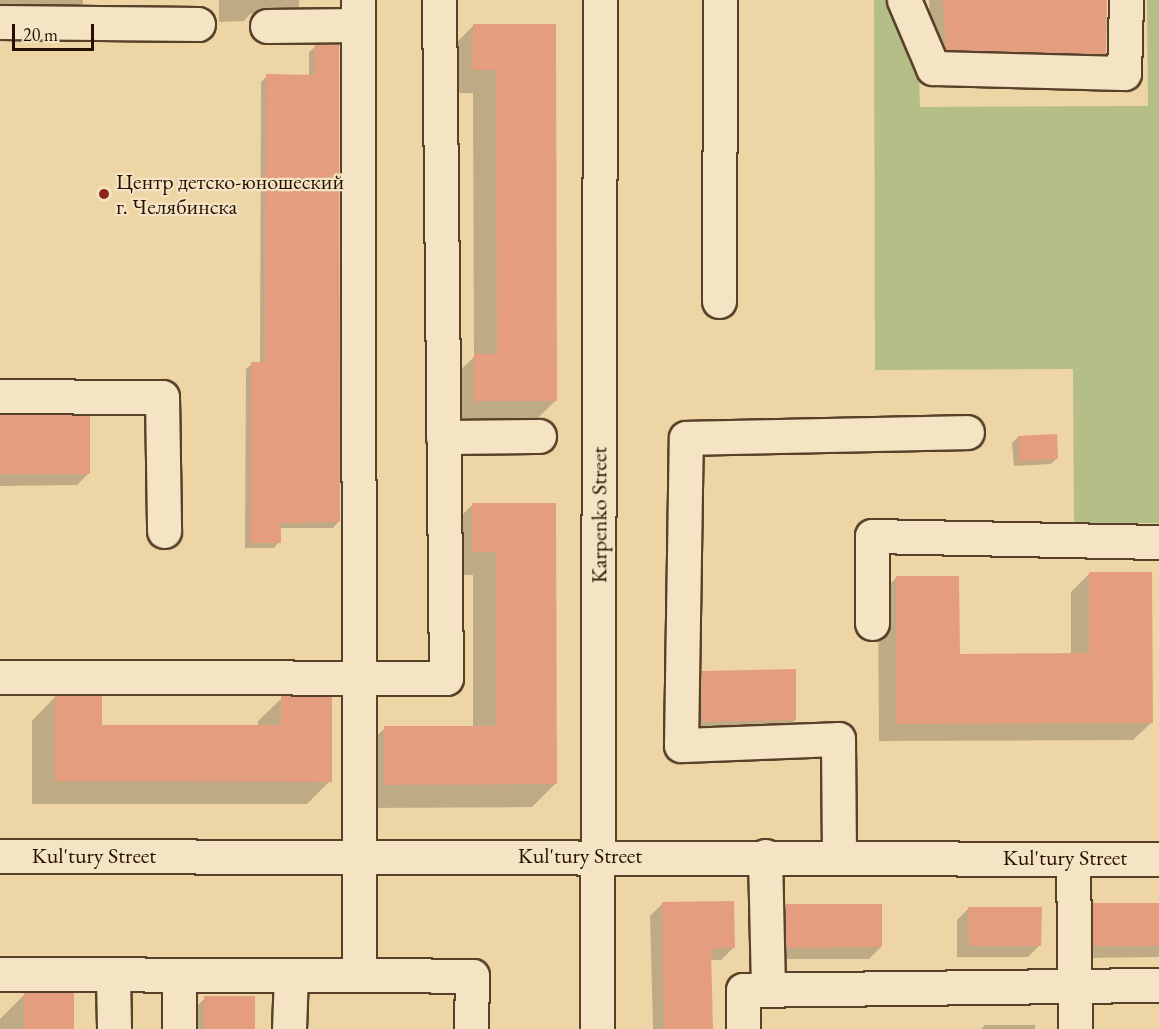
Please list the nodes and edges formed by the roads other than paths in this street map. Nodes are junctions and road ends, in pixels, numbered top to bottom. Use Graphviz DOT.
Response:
graph roads {
  1 [pos="439,0"];
  2 [pos="600,0"];
  3 [pos="720,0"];
  4 [pos="904,0"];
  5 [pos="1126,0"];
  6 [pos="358,13"];
  7 [pos="0,22"];
  8 [pos="198,24"];
  9 [pos="267,26"];
  10 [pos="719,301"];
  11 [pos="0,396"];
  12 [pos="967,432"];
  13 [pos="539,436"];
  14 [pos="443,437"];
  15 [pos="164,531"];
  16 [pos="1159,542"];
  17 [pos="872,623"];
  18 [pos="0,678"];
  19 [pos="361,680"];
  20 [pos="0,856"];
  21 [pos="598,856"];
  22 [pos="765,856"];
  23 [pos="839,856"];
  24 [pos="360,857"];
  25 [pos="1073,859"];
  26 [pos="1159,859"];
  27 [pos="0,974"];
  28 [pos="113,975"];
  29 [pos="179,975"];
  30 [pos="291,975"];
  31 [pos="359,975"];
  32 [pos="1159,985"];
  33 [pos="1074,986"];
  34 [pos="768,990"];
  35 [pos="114,1029"];
  36 [pos="179,1029"];
  37 [pos="289,1029"];
  38 [pos="471,1029"];
  39 [pos="597,1029"];
  40 [pos="743,1029"];
  41 [pos="1075,1029"];
  1 -- 14 [label="street"];
  2 -- 21 [label="street, Karpenko Street"];
  3 -- 10 [label="street"];
  4 -- 5 [label="street"];
  6 -- 9 [label="street"];
  6 -- 19 [label="street"];
  7 -- 8 [label="street"];
  11 -- 15 [label="street"];
  12 -- 23 [label="street"];
  13 -- 14 [label="street"];
  14 -- 19 [label="street"];
  16 -- 17 [label="street"];
  18 -- 19 [label="street"];
  19 -- 24 [label="street"];
  20 -- 24 [label="street, Kul'tury Street"];
  21 -- 22 [label="street, Kul'tury Street"];
  21 -- 24 [label="street, Kul'tury Street"];
  21 -- 39 [label="street, Karpenko Street"];
  22 -- 23 [label="street, Kul'tury Street"];
  22 -- 34 [label="street"];
  23 -- 25 [label="street, Kul'tury Street"];
  24 -- 31 [label="street"];
  25 -- 26 [label="street, Kul'tury Street"];
  25 -- 33 [label="street"];
  27 -- 28 [label="street"];
  28 -- 29 [label="street"];
  28 -- 35 [label="street"];
  29 -- 30 [label="street"];
  29 -- 36 [label="street"];
  30 -- 31 [label="street"];
  30 -- 37 [label="street"];
  31 -- 38 [label="street"];
  32 -- 33 [label="street"];
  33 -- 34 [label="street"];
  33 -- 41 [label="street"];
  34 -- 40 [label="street"];
}
